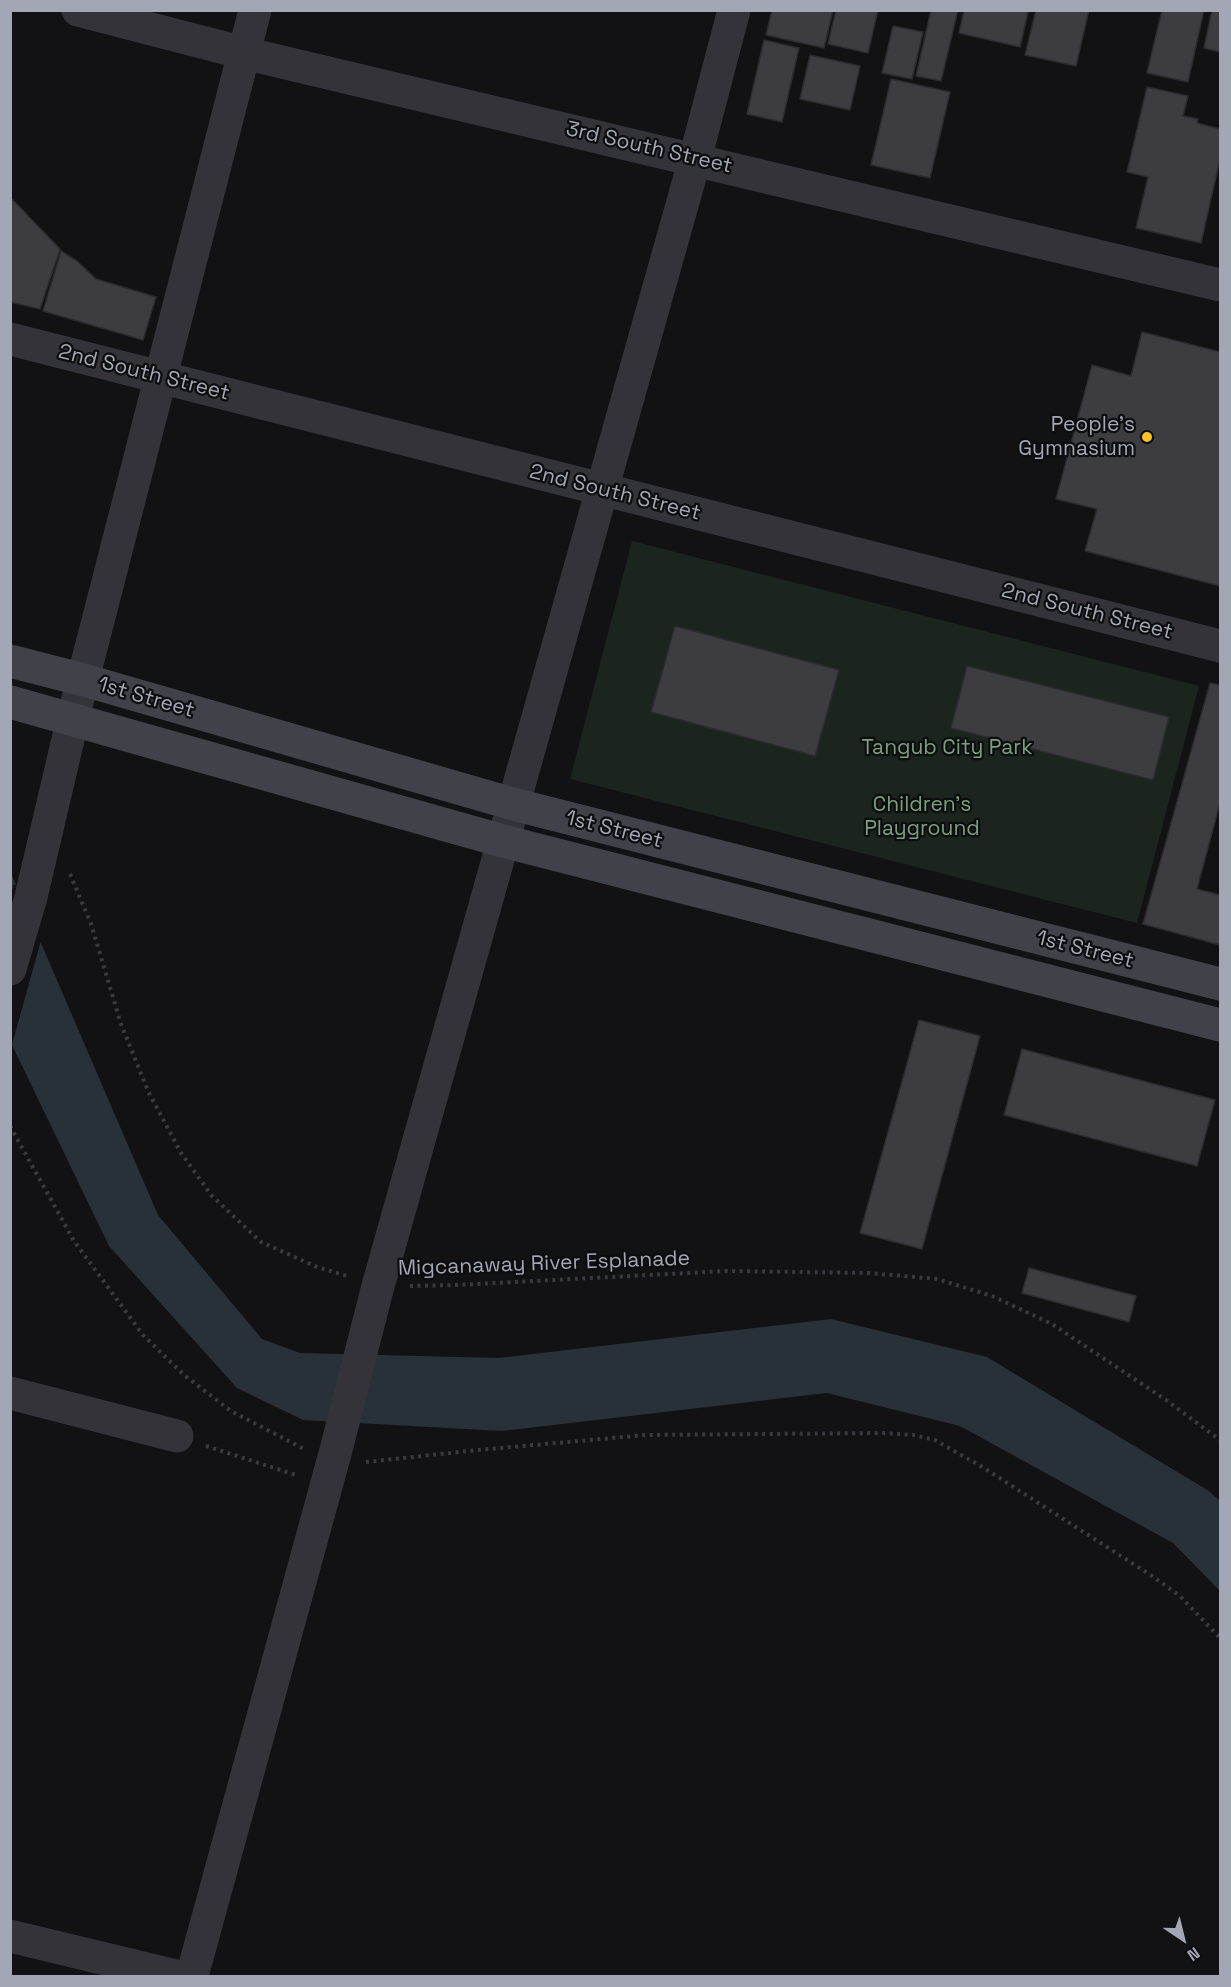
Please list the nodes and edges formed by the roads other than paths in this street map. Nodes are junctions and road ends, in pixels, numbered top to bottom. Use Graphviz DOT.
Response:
graph roads {
  1 [pos="78,10"];
  2 [pos="255,10"];
  3 [pos="734,10"];
  4 [pos="244,53"];
  5 [pos="695,159"];
  6 [pos="1221,285"];
  7 [pos="10,339"];
  8 [pos="162,378"];
  9 [pos="602,489"];
  10 [pos="1221,646"];
  11 [pos="10,661"];
  12 [pos="84,680"];
  13 [pos="10,702"];
  14 [pos="73,718"];
  15 [pos="513,804"];
  16 [pos="503,841"];
  17 [pos="10,969"];
  18 [pos="1221,984"];
  19 [pos="1221,1025"];
  20 [pos="10,1393"];
  21 [pos="177,1436"];
  22 [pos="10,1936"];
  23 [pos="176,1977"];
  24 [pos="192,1977"];
  1 -- 4 [label="street, 3rd South Street"];
  2 -- 4 [label="street"];
  3 -- 5 [label="street"];
  4 -- 5 [label="street, 3rd South Street"];
  4 -- 8 [label="street"];
  5 -- 6 [label="street, 3rd South Street"];
  5 -- 9 [label="street"];
  7 -- 8 [label="street, 2nd South Street"];
  8 -- 9 [label="street, 2nd South Street"];
  8 -- 12 [label="street"];
  9 -- 10 [label="street, 2nd South Street"];
  9 -- 15 [label="street"];
  11 -- 12 [label="main road, 1st Street"];
  12 -- 14 [label="street"];
  12 -- 15 [label="main road, 1st Street"];
  13 -- 14 [label="main road, 1st Street"];
  14 -- 16 [label="main road, 1st Street"];
  14 -- 17 [label="street"];
  15 -- 16 [label="street"];
  15 -- 18 [label="main road, 1st Street"];
  16 -- 19 [label="main road, 1st Street"];
  16 -- 24 [label="street"];
  20 -- 21 [label="street"];
  22 -- 23 [label="street"];
}
